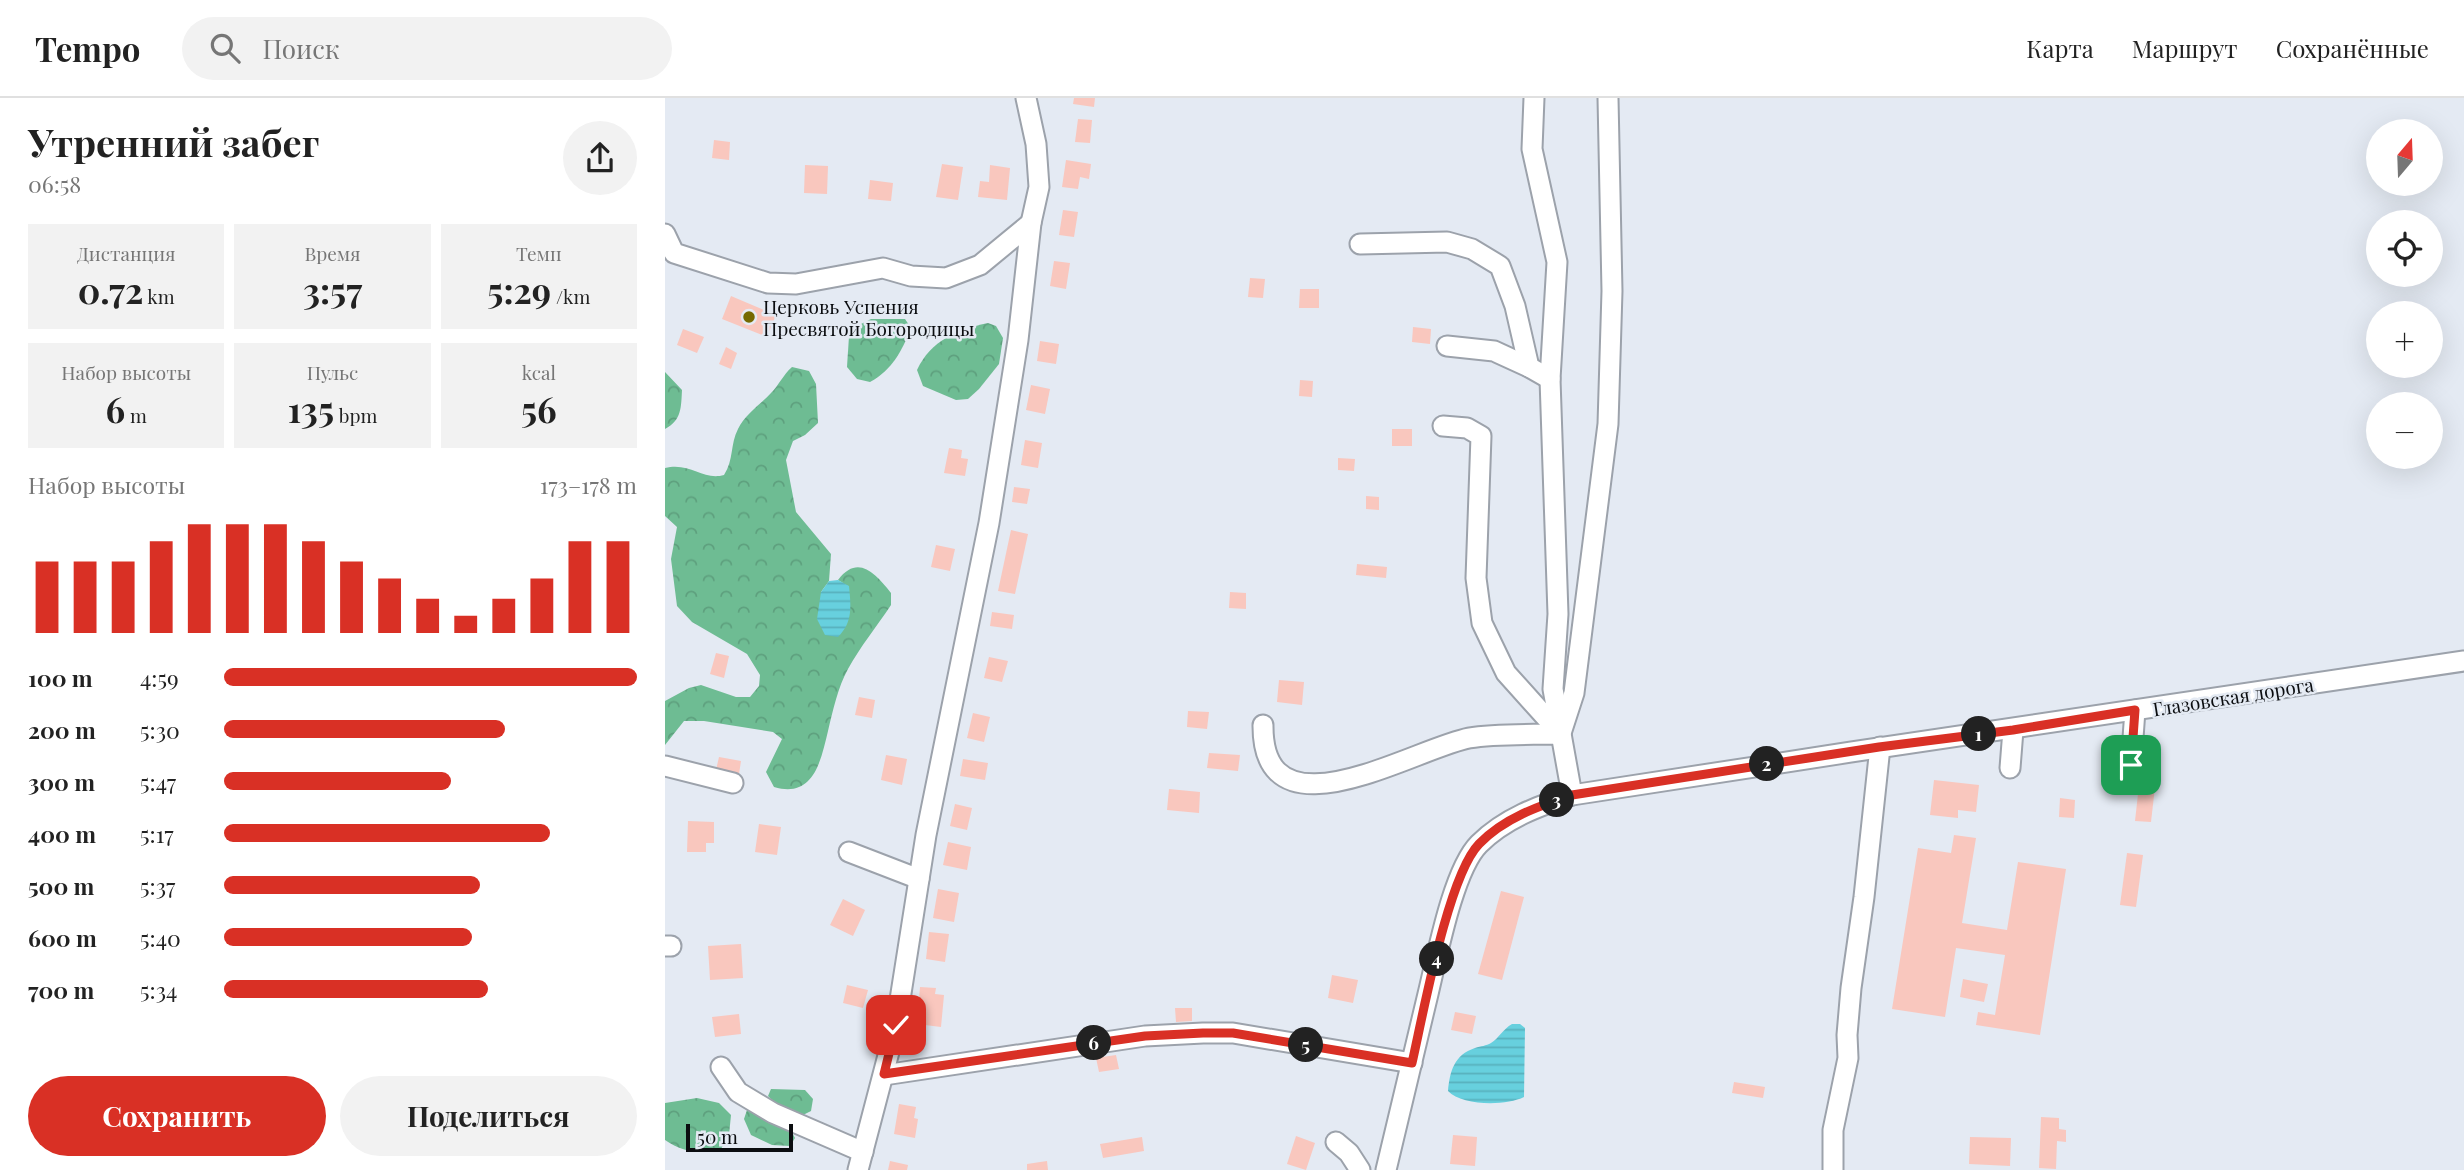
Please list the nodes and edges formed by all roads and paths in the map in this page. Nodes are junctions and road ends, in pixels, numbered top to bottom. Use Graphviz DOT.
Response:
graph roads {
  1 [pos="1026,98"];
  2 [pos="1534,98"];
  3 [pos="1608,98"];
  4 [pos="1031,223"];
  5 [pos="665,234"];
  6 [pos="1360,244"];
  7 [pos="1447,346"];
  8 [pos="1529,367"];
  9 [pos="1550,379"];
  10 [pos="1443,426"];
  11 [pos="2464,661"];
  12 [pos="2135,710"];
  13 [pos="1263,725"];
  14 [pos="2013,730"];
  15 [pos="1561,734"];
  16 [pos="1879,747"];
  17 [pos="2131,765"];
  18 [pos="665,766"];
  19 [pos="2010,768"];
  20 [pos="733,783"];
  21 [pos="1572,795"];
  22 [pos="849,852"];
  23 [pos="919,879"];
  24 [pos="1412,1063"];
  25 [pos="721,1067"];
  26 [pos="884,1074"];
  27 [pos="1336,1142"];
  28 [pos="860,1161"];
  29 [pos="1360,1170"];
  30 [pos="1386,1170"];
  31 [pos="1833,1170"];
  1 -- 4 [label="street"];
  2 -- 9 [label="street"];
  3 -- 15 [label="street"];
  4 -- 5 [label="street"];
  4 -- 23 [label="street"];
  6 -- 8 [label="street"];
  7 -- 8 [label="street"];
  8 -- 9 [label="street"];
  9 -- 15 [label="street"];
  10 -- 15 [label="street"];
  11 -- 12 [label="street, Глазовская дорога"];
  12 -- 14 [label="street, Глазовская дорога"];
  12 -- 17 [label="street"];
  13 -- 15 [label="street"];
  14 -- 16 [label="street, Глазовская дорога"];
  14 -- 19 [label="street"];
  15 -- 21 [label="street"];
  16 -- 21 [label="street, Глазовская дорога"];
  16 -- 31 [label="street"];
  18 -- 20 [label="street"];
  21 -- 24 [label="street, Глазовская дорога"];
  22 -- 23 [label="street"];
  23 -- 26 [label="street"];
  24 -- 26 [label="street"];
  24 -- 30 [label="street, Глазовская дорога"];
  25 -- 28 [label="street"];
  26 -- 28 [label="street"];
  27 -- 29 [label="street"];
}
